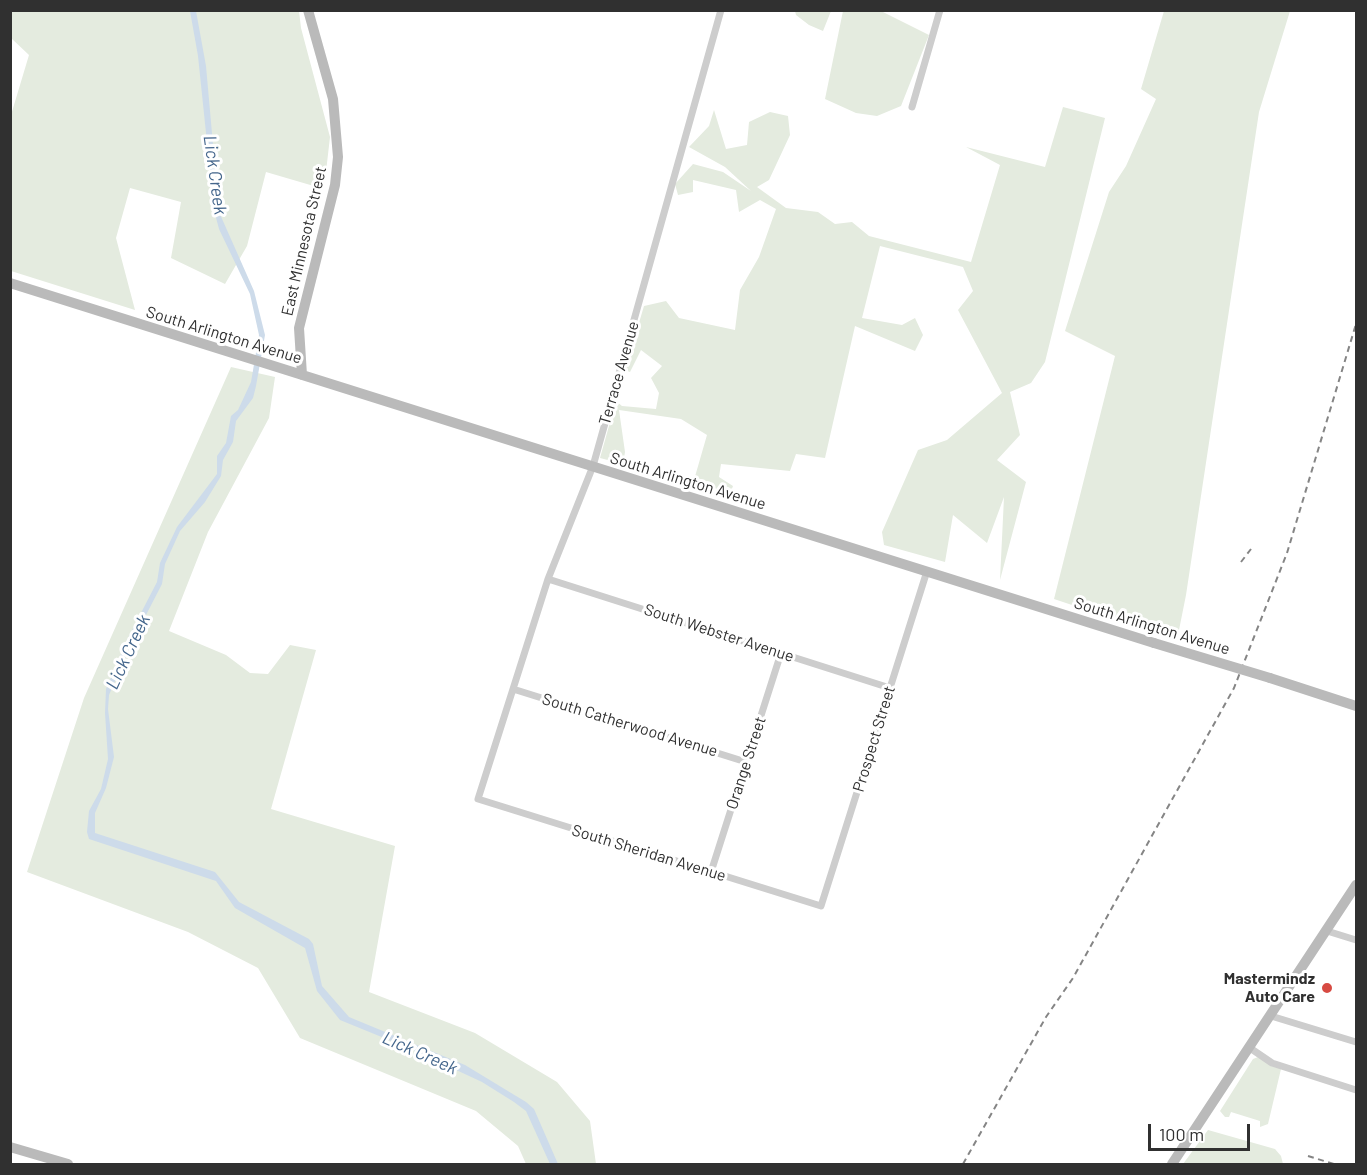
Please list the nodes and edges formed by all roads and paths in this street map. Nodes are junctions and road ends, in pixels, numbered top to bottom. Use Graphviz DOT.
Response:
graph roads {
  1 [pos="308,10"];
  2 [pos="721,10"];
  3 [pos="940,10"];
  4 [pos="912,107"];
  5 [pos="10,283"];
  6 [pos="302,375"];
  7 [pos="593,466"];
  8 [pos="927,572"];
  9 [pos="548,579"];
  10 [pos="781,653"];
  11 [pos="890,688"];
  12 [pos="513,689"];
  13 [pos="1356,706"];
  14 [pos="746,762"];
  15 [pos="478,799"];
  16 [pos="711,872"];
  17 [pos="1356,885"];
  18 [pos="821,906"];
  19 [pos="1327,930"];
  20 [pos="1356,940"];
  21 [pos="1271,1016"];
  22 [pos="1356,1042"];
  23 [pos="1250,1048"];
  24 [pos="1356,1090"];
  25 [pos="10,1147"];
  26 [pos="68,1164"];
  27 [pos="1172,1164"];
  1 -- 6 [label="main road, East Minnesota Street"];
  2 -- 7 [label="street, Terrace Avenue"];
  3 -- 4 [label="street"];
  5 -- 6 [label="main road, South Arlington Avenue"];
  6 -- 7 [label="main road, South Arlington Avenue"];
  7 -- 8 [label="main road, South Arlington Avenue"];
  7 -- 9 [label="street, Terrace Avenue"];
  8 -- 11 [label="street, Prospect Street"];
  8 -- 13 [label="main road, South Arlington Avenue, bridge"];
  9 -- 10 [label="street, South Webster Avenue"];
  9 -- 12 [label="street, Terrace Avenue"];
  10 -- 11 [label="street, South Webster Avenue"];
  10 -- 14 [label="street, Orange Street"];
  11 -- 18 [label="street, Prospect Street"];
  12 -- 14 [label="street, South Catherwood Avenue"];
  12 -- 15 [label="street, Terrace Avenue"];
  14 -- 16 [label="street, Orange Street"];
  15 -- 16 [label="street, South Sheridan Avenue"];
  16 -- 18 [label="street, South Sheridan Avenue"];
  17 -- 19 [label="main road"];
  19 -- 20 [label="street"];
  19 -- 21 [label="main road"];
  21 -- 22 [label="street"];
  21 -- 23 [label="main road"];
  23 -- 24 [label="street"];
  23 -- 27 [label="main road"];
  25 -- 26 [label="main road"];
}
